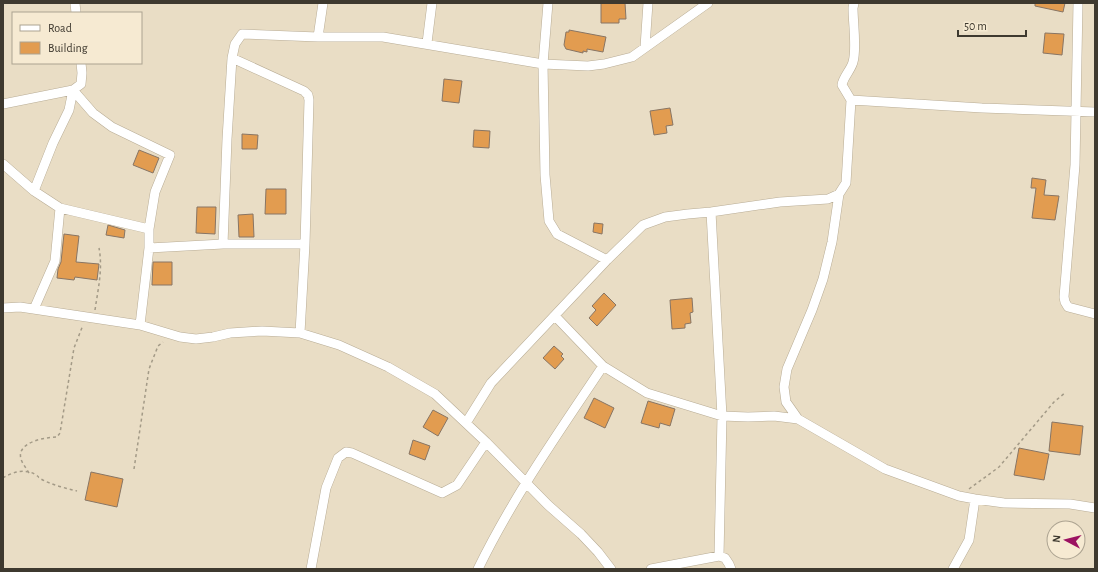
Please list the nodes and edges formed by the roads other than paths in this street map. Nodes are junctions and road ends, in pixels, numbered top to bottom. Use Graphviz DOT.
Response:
graph roads {
  1 [pos="323,3"];
  2 [pos="432,3"];
  3 [pos="548,3"];
  4 [pos="648,3"];
  5 [pos="708,3"];
  6 [pos="854,3"];
  7 [pos="1078,3"];
  8 [pos="318,37"];
  9 [pos="427,44"];
  10 [pos="645,47"];
  11 [pos="232,58"];
  12 [pos="81,64"];
  13 [pos="543,64"];
  14 [pos="73,90"];
  15 [pos="851,100"];
  16 [pos="3,104"];
  17 [pos="1077,112"];
  18 [pos="1095,112"];
  19 [pos="3,164"];
  20 [pos="34,191"];
  21 [pos="839,194"];
  22 [pos="60,208"];
  23 [pos="711,212"];
  24 [pos="149,228"];
  25 [pos="223,244"];
  26 [pos="305,244"];
  27 [pos="149,248"];
  28 [pos="607,260"];
  29 [pos="3,308"];
  30 [pos="34,309"];
  31 [pos="1095,314"];
  32 [pos="555,316"];
  33 [pos="140,325"];
  34 [pos="300,333"];
  35 [pos="603,366"];
  36 [pos="722,416"];
  37 [pos="798,419"];
  38 [pos="466,423"];
  39 [pos="486,442"];
  40 [pos="526,482"];
  41 [pos="975,500"];
  42 [pos="1095,508"];
  43 [pos="719,556"];
  44 [pos="311,569"];
  45 [pos="478,569"];
  46 [pos="611,569"];
  47 [pos="651,569"];
  48 [pos="731,569"];
  49 [pos="953,569"];
  1 -- 8 [label="street"];
  2 -- 9 [label="street"];
  3 -- 13 [label="street"];
  4 -- 10 [label="street"];
  5 -- 10 [label="street"];
  6 -- 15 [label="street"];
  7 -- 17 [label="street"];
  8 -- 9 [label="street"];
  8 -- 11 [label="street"];
  9 -- 13 [label="street"];
  10 -- 13 [label="street"];
  11 -- 25 [label="street"];
  11 -- 26 [label="street"];
  12 -- 14 [label="street"];
  13 -- 28 [label="street"];
  14 -- 16 [label="street"];
  14 -- 20 [label="street"];
  14 -- 24 [label="street"];
  15 -- 17 [label="street"];
  15 -- 21 [label="street"];
  17 -- 18 [label="street"];
  17 -- 31 [label="street"];
  19 -- 20 [label="street"];
  20 -- 22 [label="street"];
  21 -- 23 [label="street"];
  21 -- 37 [label="street"];
  22 -- 24 [label="street"];
  22 -- 30 [label="street"];
  23 -- 28 [label="street"];
  23 -- 36 [label="street"];
  24 -- 27 [label="street"];
  25 -- 26 [label="street"];
  25 -- 27 [label="street"];
  26 -- 34 [label="street"];
  27 -- 33 [label="street"];
  28 -- 32 [label="street"];
  29 -- 30 [label="street"];
  30 -- 33 [label="street"];
  32 -- 35 [label="street"];
  32 -- 38 [label="street"];
  33 -- 34 [label="street"];
  34 -- 38 [label="street"];
  35 -- 36 [label="street"];
  35 -- 40 [label="street"];
  36 -- 37 [label="street"];
  36 -- 43 [label="street"];
  37 -- 41 [label="street"];
  38 -- 39 [label="street"];
  39 -- 40 [label="street"];
  39 -- 44 [label="street"];
  40 -- 45 [label="street"];
  40 -- 46 [label="street"];
  41 -- 42 [label="street"];
  41 -- 49 [label="street"];
  43 -- 47 [label="street"];
  43 -- 48 [label="street"];
}
